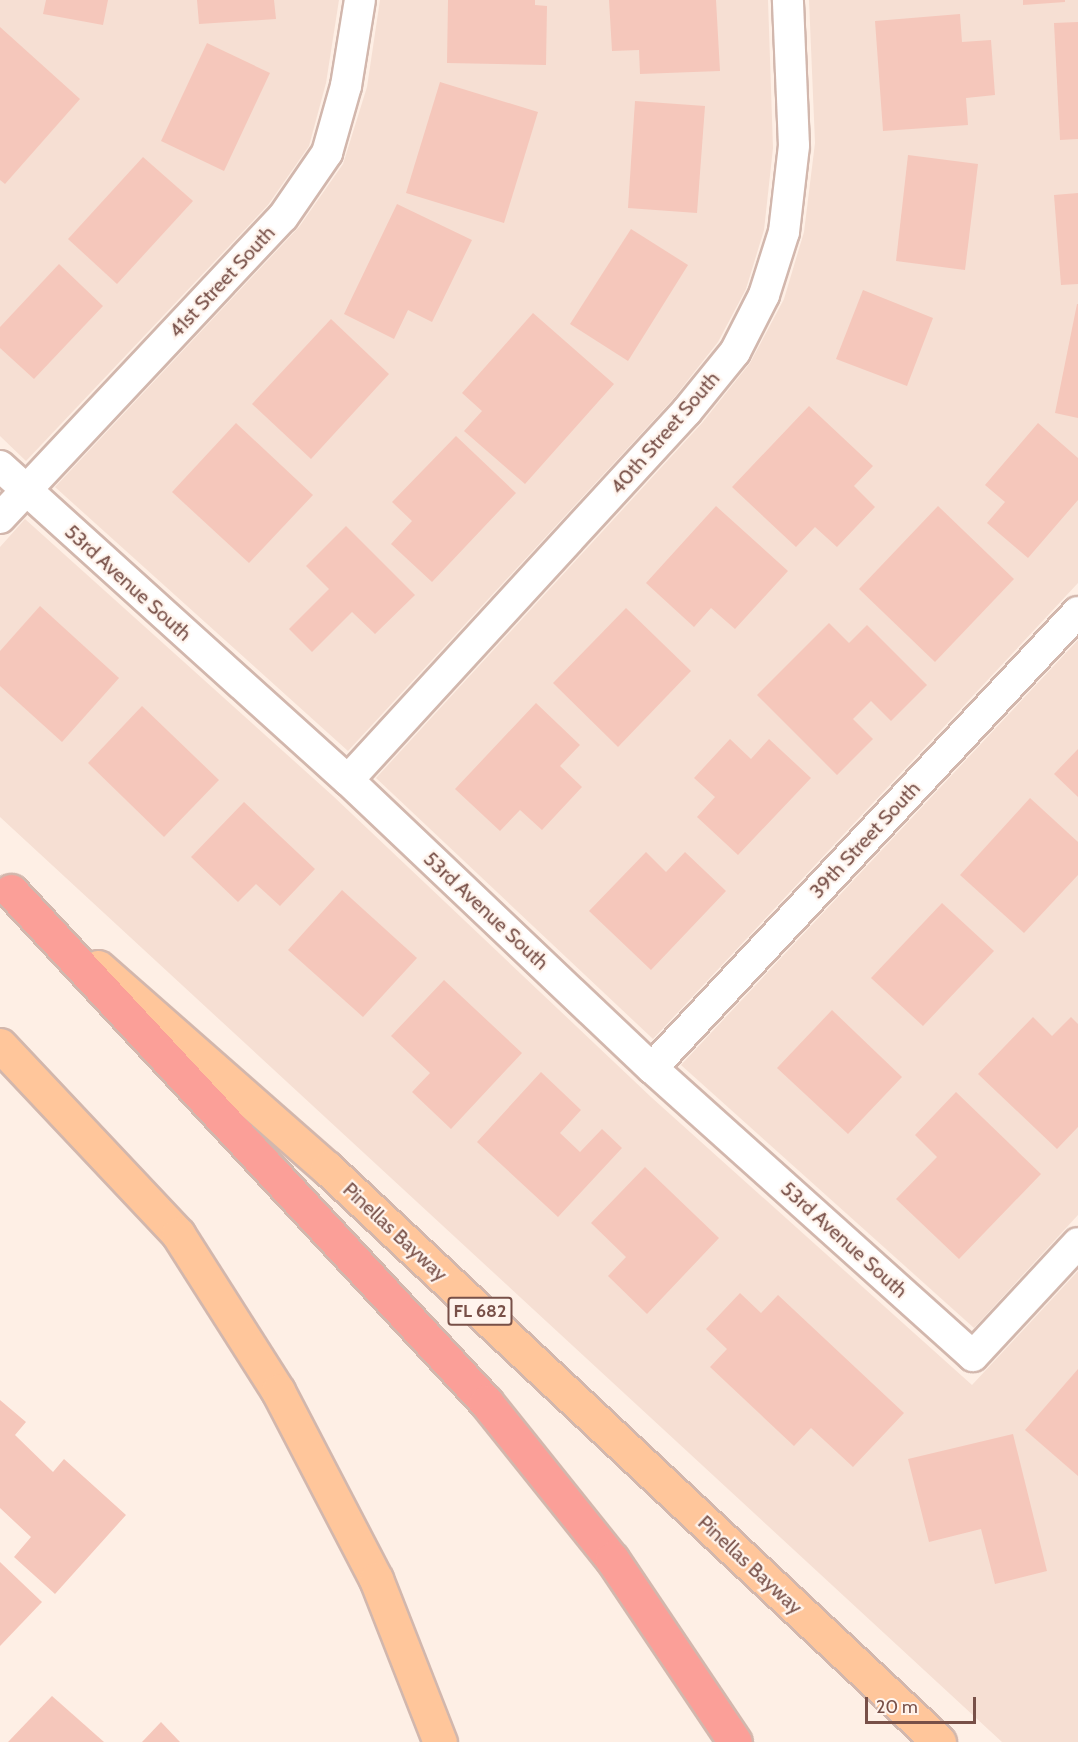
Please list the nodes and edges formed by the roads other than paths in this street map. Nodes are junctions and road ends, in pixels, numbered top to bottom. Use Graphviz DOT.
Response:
graph roads {
  1 [pos="360,0"];
  2 [pos="788,0"];
  3 [pos="0,466"];
  4 [pos="25,490"];
  5 [pos="0,518"];
  6 [pos="1078,612"];
  7 [pos="348,780"];
  8 [pos="6,886"];
  9 [pos="0,1045"];
  10 [pos="652,1068"];
  11 [pos="1078,1243"];
  12 [pos="440,1742"];
  13 [pos="735,1742"];
  14 [pos="939,1742"];
  1 -- 4 [label="street, 41st Street South"];
  2 -- 7 [label="street, 40th Street South"];
  3 -- 4 [label="street, 53rd Avenue South"];
  4 -- 5 [label="street, 41st Street South"];
  4 -- 7 [label="street, 53rd Avenue South"];
  6 -- 10 [label="street, 39th Street South"];
  7 -- 10 [label="street, 53rd Avenue South"];
  8 -- 13 [label="highway"];
  8 -- 14 [label="main road, Pinellas Bayway / FL 682"];
  9 -- 12 [label="main road"];
  10 -- 11 [label="street, 53rd Avenue South"];
}
